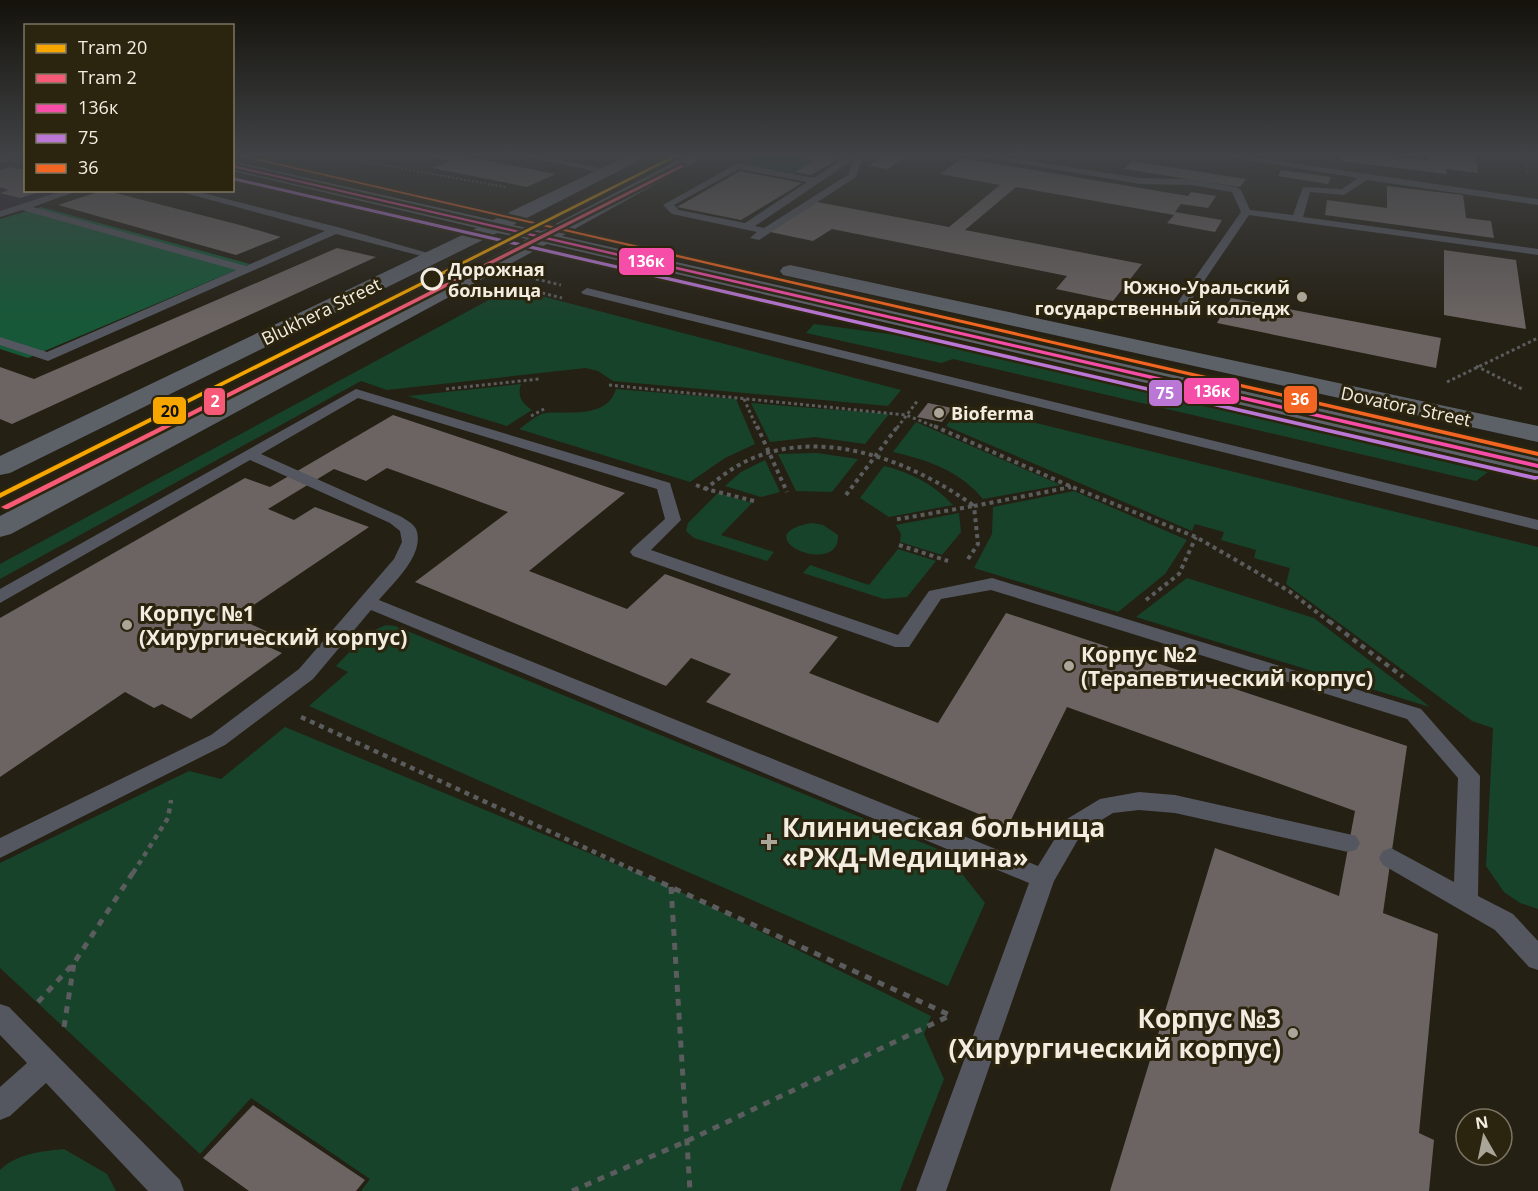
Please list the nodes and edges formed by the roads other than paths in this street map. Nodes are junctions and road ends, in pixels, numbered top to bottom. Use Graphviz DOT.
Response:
graph roads {
  1 [pos="35,211"];
  2 [pos="260,211"];
  3 [pos="428,211"];
  4 [pos="512,211"];
  5 [pos="528,211"];
  6 [pos="594,211"];
  7 [pos="674,211"];
  8 [pos="771,211"];
  9 [pos="798,211"];
  10 [pos="1300,211"];
  11 [pos="1246,212"];
  12 [pos="523,213"];
  13 [pos="1297,219"];
  14 [pos="570,223"];
  15 [pos="496,226"];
  16 [pos="746,227"];
  17 [pos="337,230"];
  18 [pos="766,231"];
  19 [pos="547,237"];
  20 [pos="755,238"];
  21 [pos="1538,252"];
  22 [pos="433,256"];
  23 [pos="245,269"];
  24 [pos="587,292"];
  25 [pos="1179,309"];
  26 [pos="0,340"];
  27 [pos="1538,434"];
  28 [pos="250,454"];
  29 [pos="1538,466"];
  30 [pos="0,467"];
  31 [pos="1538,525"];
  32 [pos="0,528"];
  33 [pos="0,597"];
  34 [pos="368,602"];
  35 [pos="1348,843"];
  36 [pos="0,849"];
  37 [pos="1391,858"];
  38 [pos="1043,878"];
  39 [pos="1466,901"];
  40 [pos="1538,959"];
  41 [pos="6,1023"];
  42 [pos="52,1068"];
  43 [pos="0,1106"];
  44 [pos="170,1191"];
  45 [pos="931,1191"];
  1 -- 23 [label="lane"];
  2 -- 17 [label="lane"];
  3 -- 15 [label="main road, Dovatora Street"];
  4 -- 12 [label="main road, Dovatora Street"];
  5 -- 12 [label="main road, Blukhera Street"];
  6 -- 14 [label="main road, Blukhera Street"];
  7 -- 16 [label="lane"];
  8 -- 16 [label="lane"];
  9 -- 18 [label="lane"];
  10 -- 13 [label="lane"];
  11 -- 13 [label="lane"];
  11 -- 25 [label="lane"];
  12 -- 14 [label="main road, Dovatora Street"];
  12 -- 15 [label="main road, Blukhera Street"];
  13 -- 21 [label="lane"];
  14 -- 19 [label="main road, Blukhera Street"];
  14 -- 27 [label="main road, Dovatora Street"];
  15 -- 19 [label="main road, Dovatora Street"];
  15 -- 22 [label="main road, Blukhera Street"];
  16 -- 18 [label="lane"];
  17 -- 22 [label="lane"];
  17 -- 23 [label="lane"];
  18 -- 20 [label="lane"];
  19 -- 29 [label="main road, Dovatora Street"];
  19 -- 32 [label="main road, Blukhera Street"];
  22 -- 30 [label="main road, Blukhera Street"];
  23 -- 26 [label="lane"];
  24 -- 31 [label="lane"];
  28 -- 33 [label="lane"];
  28 -- 34 [label="lane"];
  28 -- 39 [label="lane"];
  34 -- 36 [label="lane"];
  34 -- 38 [label="lane"];
  35 -- 38 [label="lane"];
  37 -- 39 [label="lane"];
  38 -- 45 [label="lane"];
  39 -- 40 [label="lane"];
  41 -- 42 [label="lane"];
  42 -- 43 [label="lane"];
  42 -- 44 [label="lane"];
}
